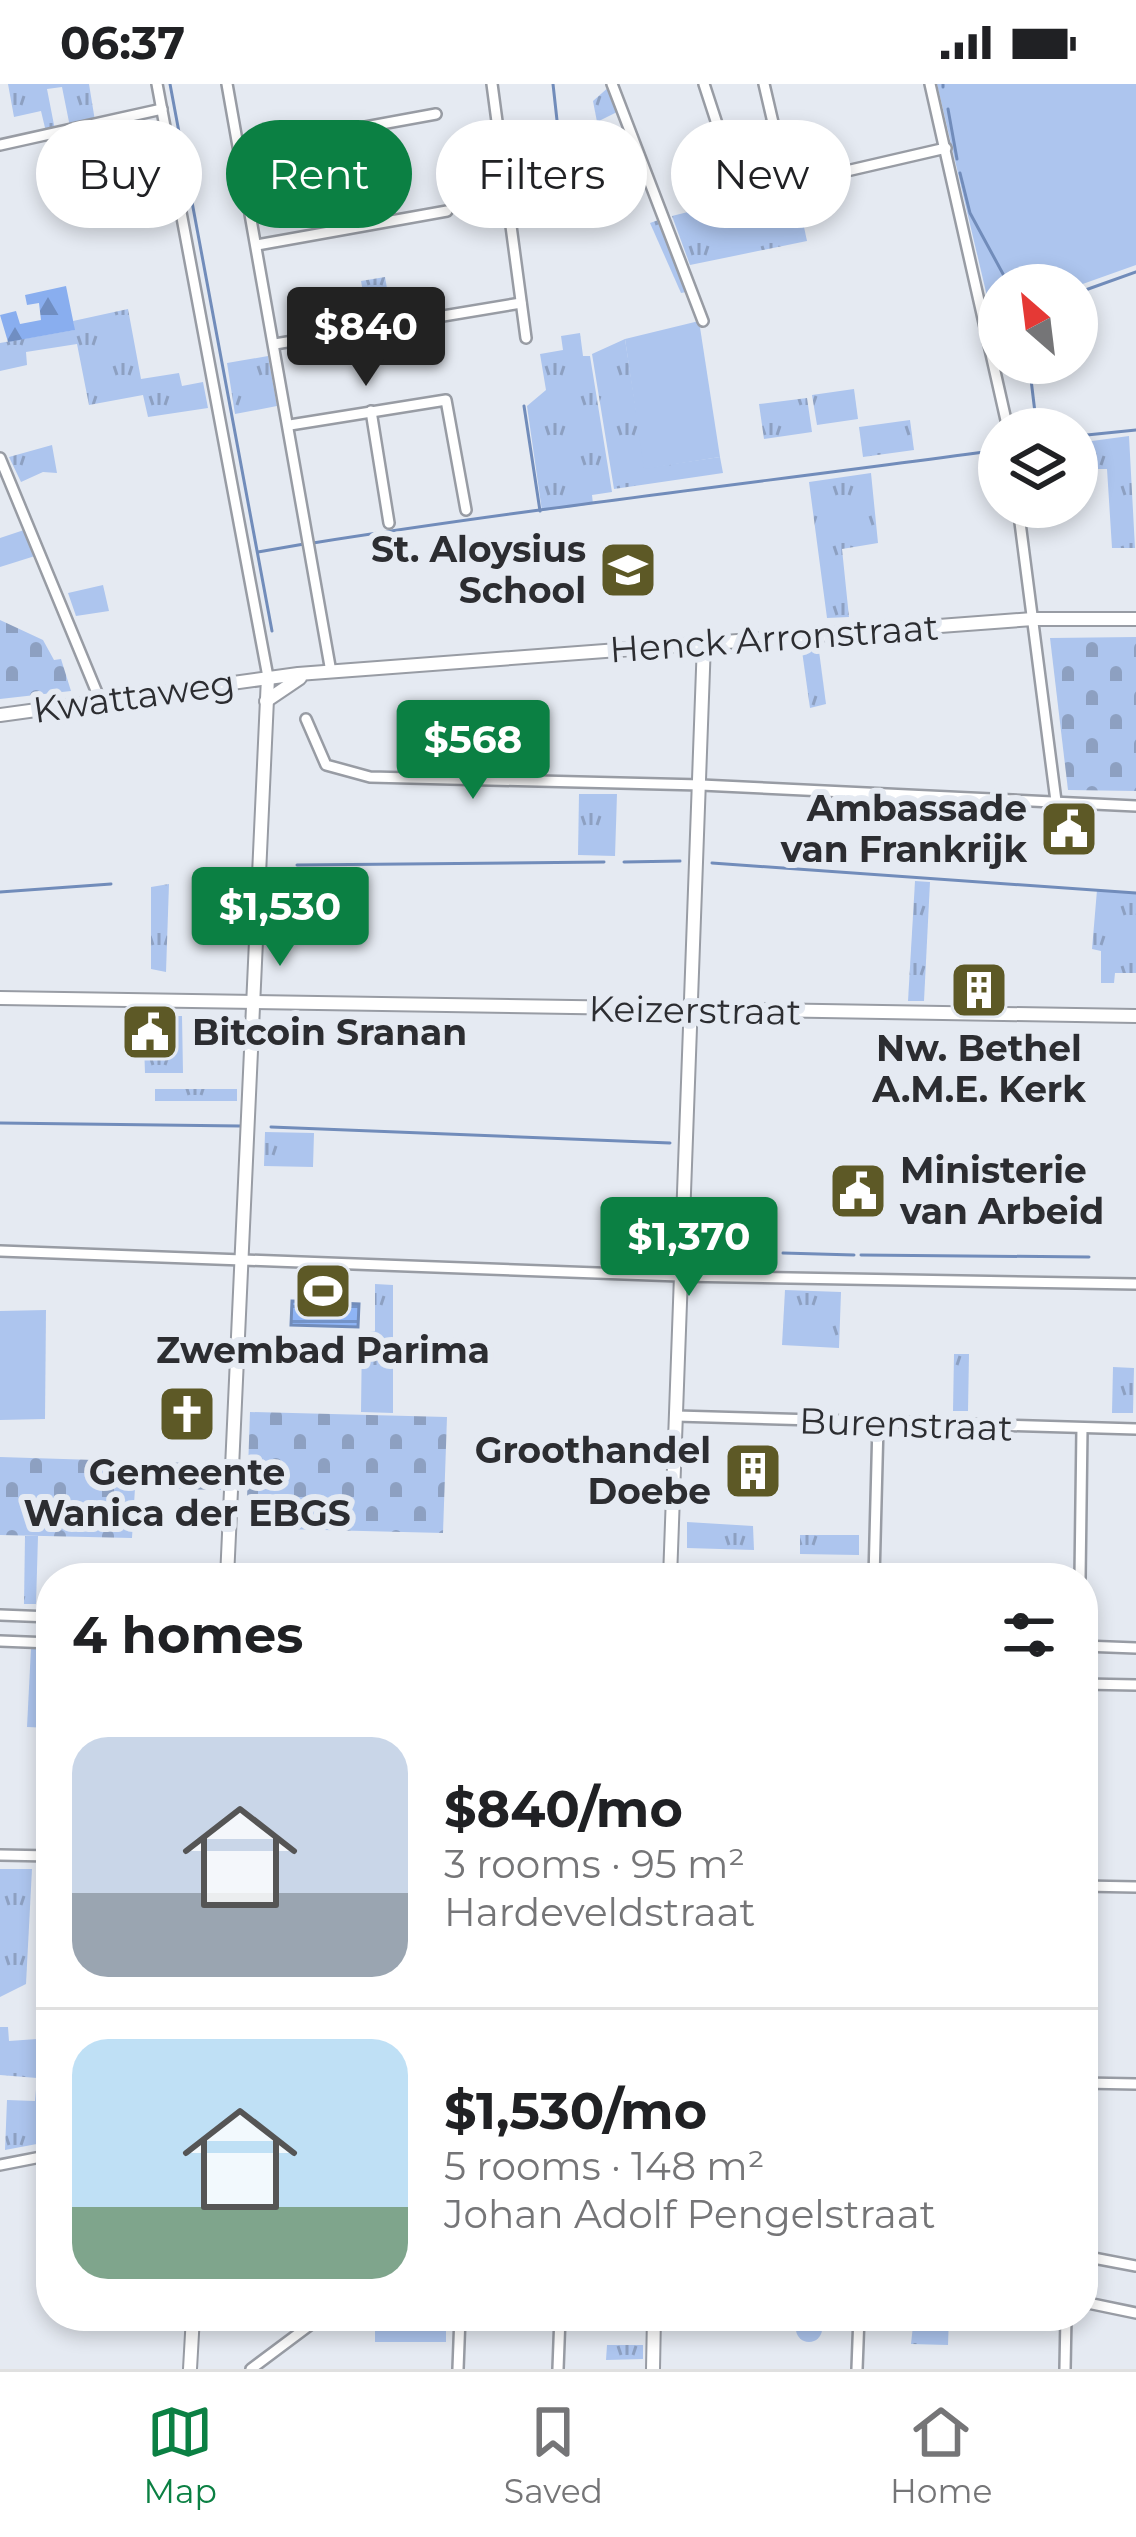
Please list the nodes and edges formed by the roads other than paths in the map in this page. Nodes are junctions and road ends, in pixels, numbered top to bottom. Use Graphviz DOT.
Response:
graph roads {
  1 [pos="157,84"];
  2 [pos="227,84"];
  3 [pos="492,84"];
  4 [pos="612,84"];
  5 [pos="704,84"];
  6 [pos="764,84"];
  7 [pos="930,84"];
  8 [pos="162,109"];
  9 [pos="436,114"];
  10 [pos="234,120"];
  11 [pos="403,120"];
  12 [pos="716,120"];
  13 [pos="771,120"];
  14 [pos="0,146"];
  15 [pos="946,148"];
  16 [pos="851,170"];
  17 [pos="436,214"];
  18 [pos="254,228"];
  19 [pos="257,245"];
  20 [pos="521,303"];
  21 [pos="703,321"];
  22 [pos="526,338"];
  23 [pos="275,344"];
  24 [pos="1003,408"];
  25 [pos="371,411"];
  26 [pos="290,425"];
  27 [pos="0,458"];
  28 [pos="466,510"];
  29 [pos="389,523"];
  30 [pos="1021,528"];
  31 [pos="1033,619"];
  32 [pos="1136,619"];
  33 [pos="704,642"];
  34 [pos="331,672"];
  35 [pos="313,673"];
  36 [pos="268,677"];
  37 [pos="100,700"];
  38 [pos="266,701"];
  39 [pos="0,715"];
  40 [pos="306,718"];
  41 [pos="701,785"];
  42 [pos="1056,801"];
  43 [pos="1136,806"];
  44 [pos="0,998"];
  45 [pos="254,1001"];
  46 [pos="689,1010"];
  47 [pos="1136,1016"];
  48 [pos="0,1251"];
  49 [pos="244,1258"];
  50 [pos="679,1276"];
  51 [pos="1136,1284"];
  52 [pos="676,1416"];
  53 [pos="878,1424"];
  54 [pos="1082,1428"];
  55 [pos="1136,1429"];
  56 [pos="228,1563"];
  57 [pos="671,1563"];
  58 [pos="874,1563"];
  59 [pos="1080,1563"];
  60 [pos="0,1615"];
  61 [pos="36,1616"];
  62 [pos="0,1641"];
  63 [pos="36,1642"];
  64 [pos="1098,1647"];
  65 [pos="1136,1648"];
  66 [pos="1098,1684"];
  67 [pos="1136,1685"];
  68 [pos="0,1855"];
  69 [pos="36,1856"];
  70 [pos="1098,1887"];
  71 [pos="1136,1888"];
  72 [pos="1098,2084"];
  73 [pos="1136,2084"];
  74 [pos="36,2158"];
  75 [pos="0,2165"];
  76 [pos="1098,2259"];
  77 [pos="1136,2266"];
  78 [pos="1098,2305"];
  79 [pos="1136,2313"];
  80 [pos="192,2331"];
  81 [pos="302,2331"];
  82 [pos="459,2331"];
  83 [pos="559,2331"];
  84 [pos="654,2331"];
  85 [pos="858,2331"];
  86 [pos="1066,2331"];
  87 [pos="190,2369"];
  88 [pos="251,2369"];
  89 [pos="458,2369"];
  90 [pos="558,2369"];
  91 [pos="653,2369"];
  92 [pos="857,2369"];
  93 [pos="1066,2369"];
  1 -- 8 [label="street"];
  2 -- 10 [label="street"];
  3 -- 20 [label="street"];
  4 -- 21 [label="street"];
  5 -- 12 [label="street"];
  6 -- 13 [label="street"];
  7 -- 15 [label="street"];
  8 -- 14 [label="street"];
  8 -- 36 [label="street"];
  9 -- 11 [label="street"];
  15 -- 16 [label="street"];
  15 -- 24 [label="street"];
  17 -- 19 [label="street"];
  18 -- 19 [label="street"];
  19 -- 23 [label="street"];
  20 -- 22 [label="street"];
  20 -- 23 [label="street"];
  23 -- 26 [label="street"];
  25 -- 26 [label="street"];
  25 -- 28 [label="street"];
  25 -- 29 [label="street"];
  26 -- 34 [label="street"];
  27 -- 37 [label="street"];
  30 -- 31 [label="street"];
  31 -- 32 [label="main road, Henck Arronstraat"];
  31 -- 33 [label="main road, Henck Arronstraat"];
  31 -- 42 [label="street"];
  33 -- 34 [label="main road, Henck Arronstraat"];
  33 -- 41 [label="main road"];
  34 -- 35 [label="main road, Henck Arronstraat"];
  35 -- 36 [label="main road, Henck Arronstraat"];
  35 -- 38 [label="main road"];
  36 -- 37 [label="main road, Kwattaweg"];
  36 -- 38 [label="main road"];
  37 -- 39 [label="main road, Kwattaweg"];
  38 -- 45 [label="main road"];
  40 -- 41 [label="street"];
  41 -- 42 [label="street"];
  41 -- 46 [label="main road"];
  42 -- 43 [label="street"];
  44 -- 45 [label="main road, Keizerstraat"];
  45 -- 46 [label="main road, Keizerstraat"];
  45 -- 49 [label="main road"];
  46 -- 47 [label="main road, Keizerstraat"];
  46 -- 50 [label="main road"];
  48 -- 49 [label="street"];
  49 -- 50 [label="street"];
  49 -- 56 [label="main road"];
  50 -- 51 [label="street"];
  50 -- 52 [label="main road"];
  52 -- 53 [label="street, Burenstraat"];
  52 -- 57 [label="main road"];
  53 -- 54 [label="street, Burenstraat"];
  53 -- 58 [label="street"];
  54 -- 55 [label="street, Burenstraat"];
  54 -- 59 [label="street"];
  60 -- 61 [label="street"];
  62 -- 63 [label="street"];
  64 -- 65 [label="street"];
  66 -- 67 [label="street"];
  68 -- 69 [label="street"];
  70 -- 71 [label="street"];
  72 -- 73 [label="street"];
  74 -- 75 [label="street"];
  76 -- 77 [label="street"];
  78 -- 79 [label="street"];
  80 -- 87 [label="main road"];
  81 -- 88 [label="street"];
  82 -- 89 [label="street"];
  83 -- 90 [label="street"];
  84 -- 91 [label="main road"];
  85 -- 92 [label="street"];
  86 -- 93 [label="street"];
}
